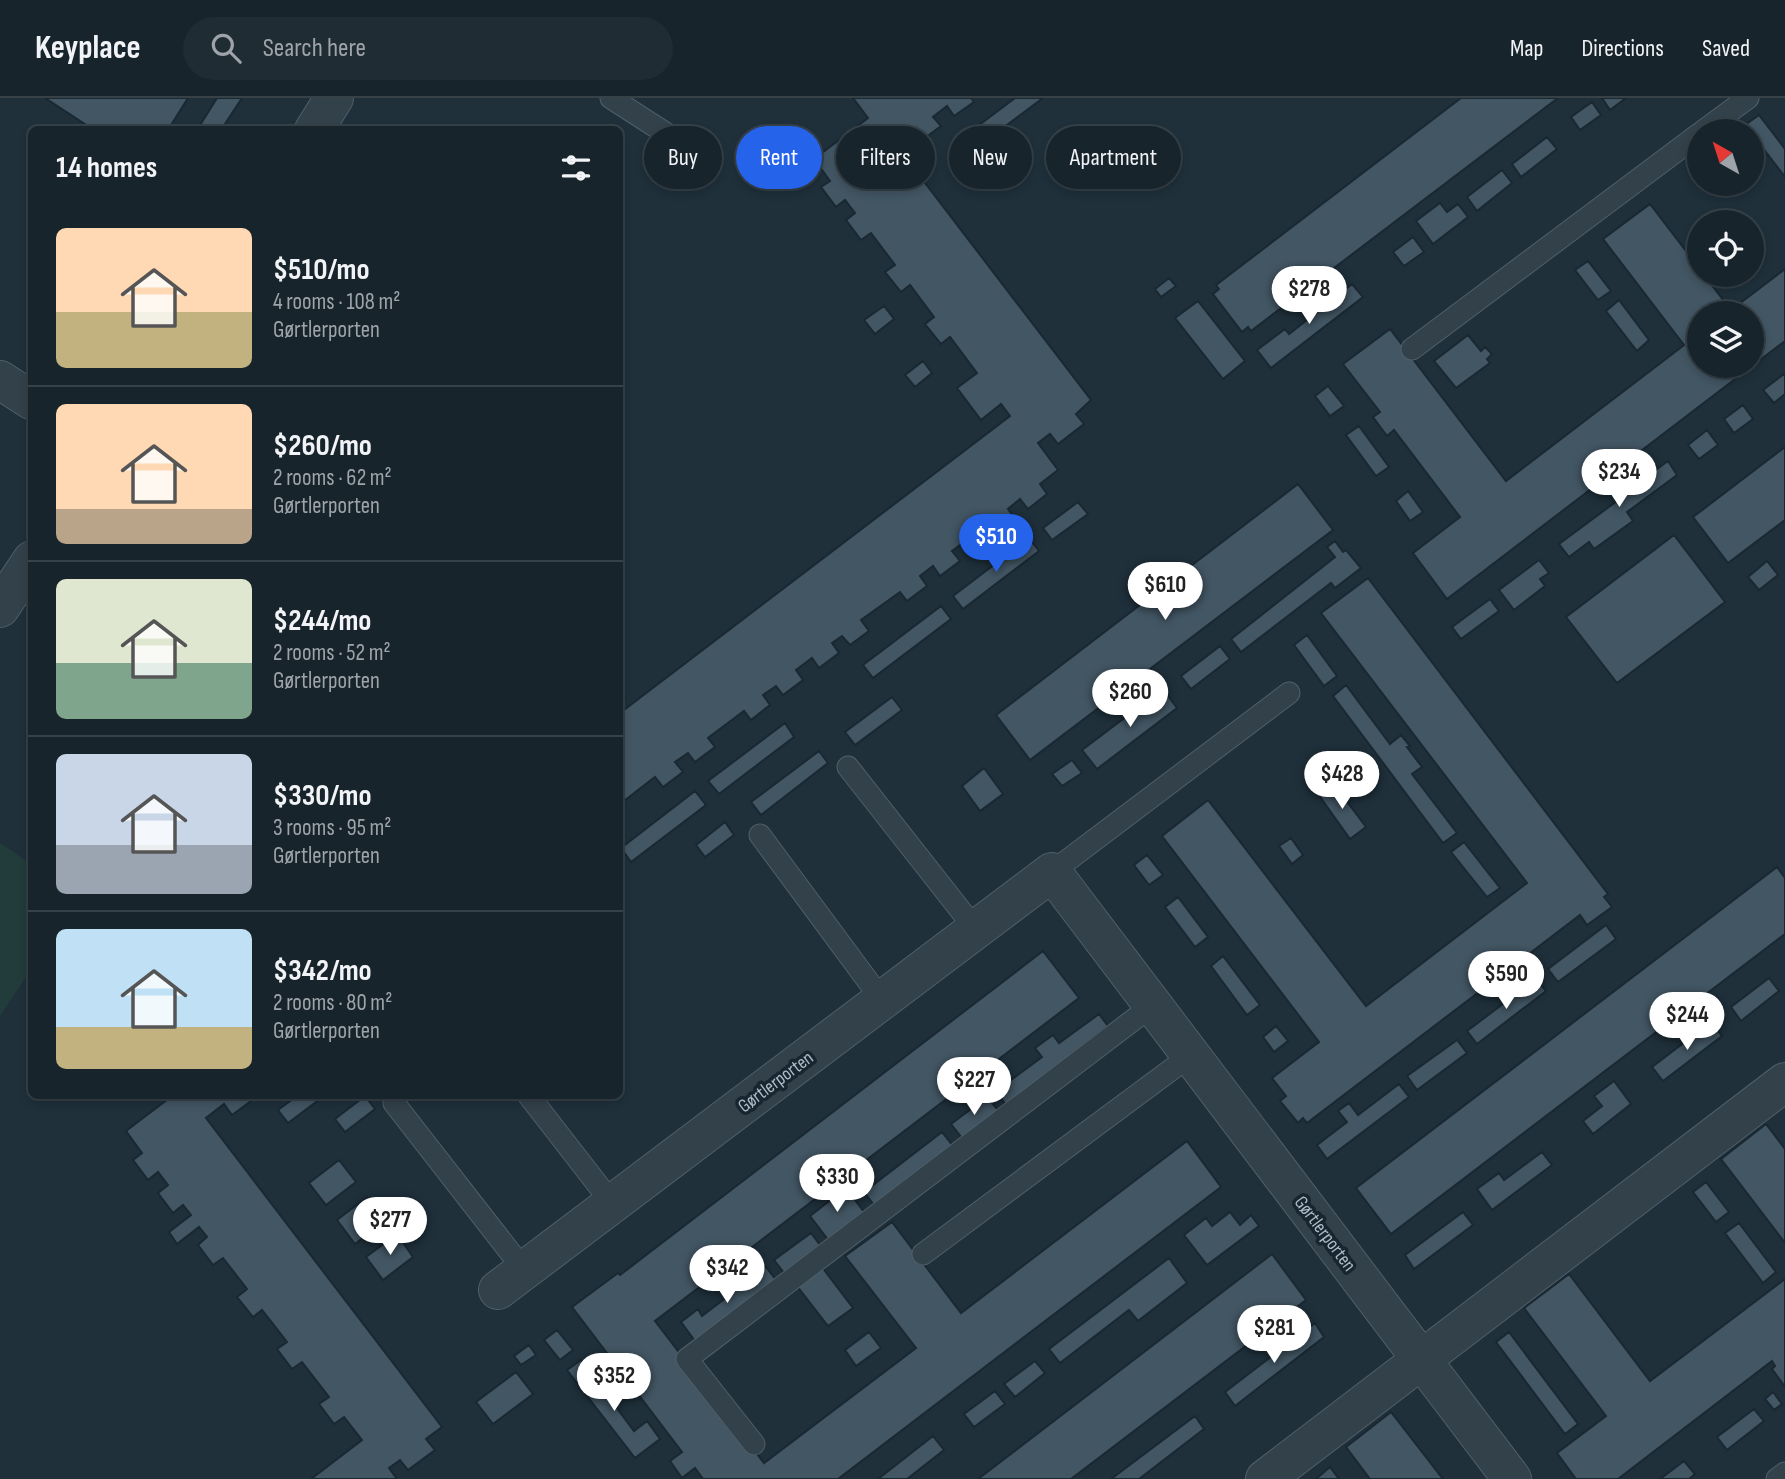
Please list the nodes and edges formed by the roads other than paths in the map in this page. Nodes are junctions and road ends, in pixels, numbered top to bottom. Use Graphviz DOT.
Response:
graph roads {
  1 [pos="334,98"];
  2 [pos="611,98"];
  3 [pos="1748,98"];
  4 [pos="1720,119"];
  5 [pos="316,126"];
  6 [pos="654,126"];
  7 [pos="1687,143"];
  8 [pos="1412,349"];
  9 [pos="0,380"];
  10 [pos="28,398"];
  11 [pos="28,566"];
  12 [pos="0,608"];
  13 [pos="1289,692"];
  14 [pos="848,767"];
  15 [pos="760,835"];
  16 [pos="1052,872"];
  17 [pos="976,930"];
  18 [pos="883,1000"];
  19 [pos="1153,1005"];
  20 [pos="1191,1055"];
  21 [pos="1785,1082"];
  22 [pos="531,1099"];
  23 [pos="394,1103"];
  24 [pos="612,1203"];
  25 [pos="923,1254"];
  26 [pos="511,1280"];
  27 [pos="1422,1359"];
  28 [pos="754,1444"];
  29 [pos="1785,1473"];
  30 [pos="1265,1479"];
  31 [pos="1512,1479"];
  32 [pos="1777,1479"];
  1 -- 5 [label="street"];
  2 -- 6 [label="lane"];
  3 -- 4 [label="lane"];
  7 -- 8 [label="lane"];
  9 -- 10 [label="street"];
  11 -- 12 [label="street"];
  13 -- 16 [label="lane, Gørtlerporten"];
  14 -- 17 [label="lane"];
  15 -- 18 [label="lane"];
  16 -- 17 [label="street, Gørtlerporten"];
  16 -- 19 [label="street, Gørtlerporten"];
  17 -- 18 [label="street, Gørtlerporten"];
  18 -- 24 [label="street, Gørtlerporten"];
  19 -- 20 [label="street, Gørtlerporten"];
  19 -- 28 [label="lane"];
  20 -- 25 [label="lane"];
  20 -- 27 [label="street, Gørtlerporten"];
  21 -- 27 [label="street"];
  22 -- 24 [label="lane"];
  23 -- 26 [label="lane"];
  24 -- 26 [label="street, Gørtlerporten"];
  27 -- 30 [label="street"];
  27 -- 31 [label="street, Gørtlerporten"];
  29 -- 32 [label="lane"];
}
